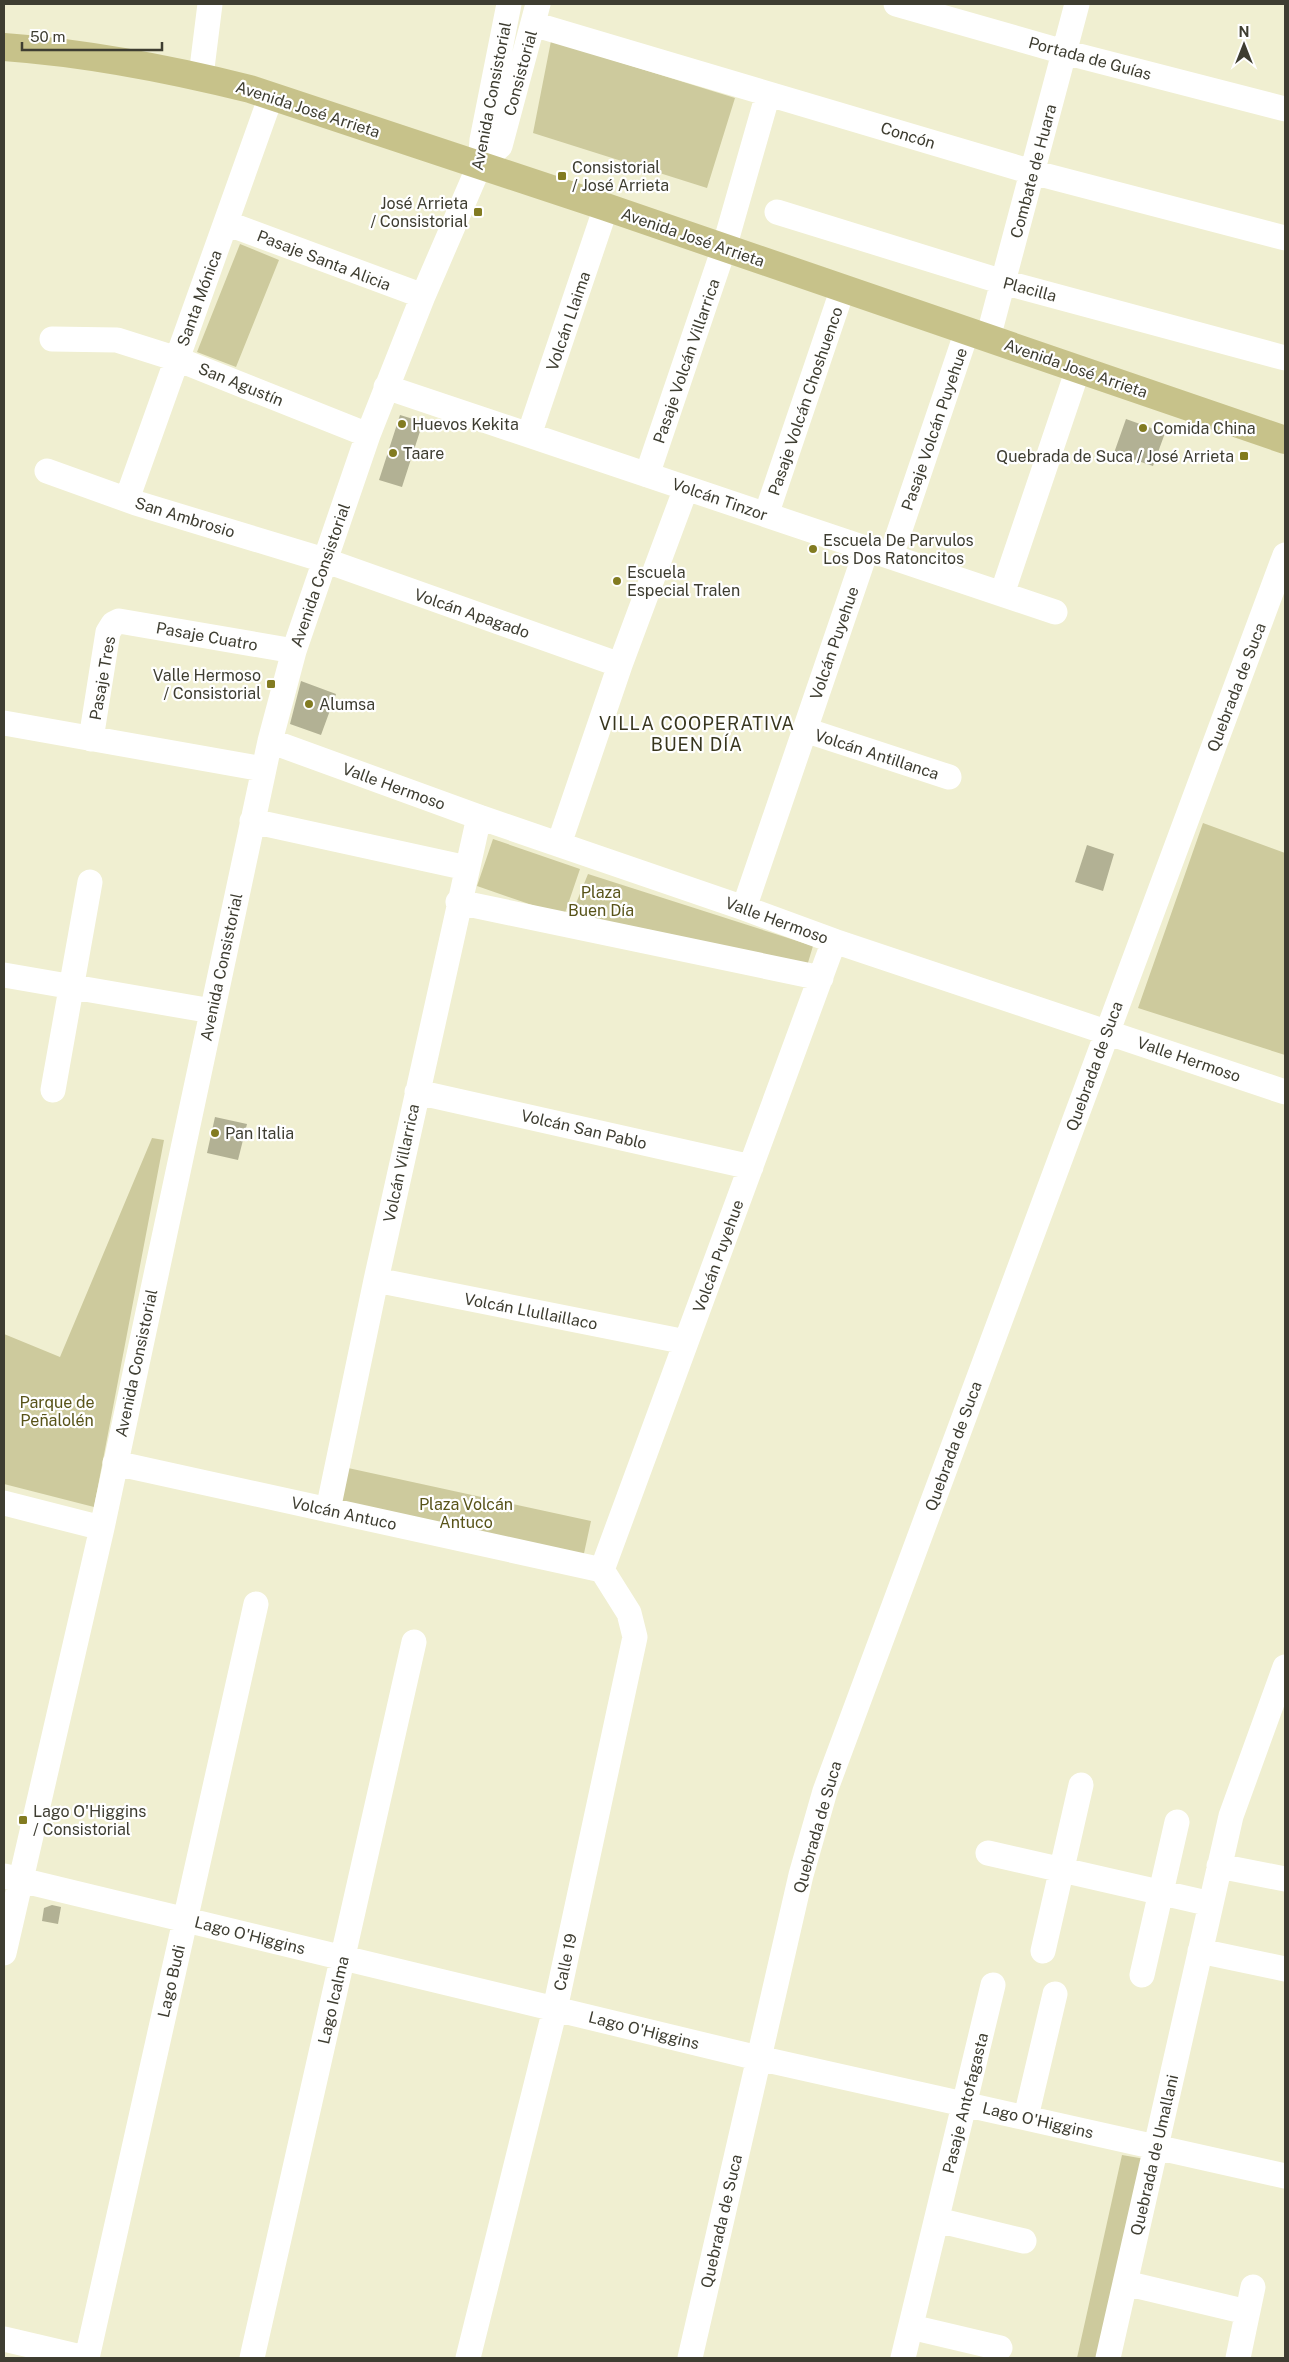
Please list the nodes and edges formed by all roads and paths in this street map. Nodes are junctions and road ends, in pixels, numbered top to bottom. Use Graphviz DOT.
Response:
graph roads {
  1 [pos="210,4"];
  2 [pos="509,4"];
  3 [pos="896,4"];
  4 [pos="1077,4"];
  5 [pos="536,14"];
  6 [pos="4,48"];
  7 [pos="1064,52"];
  8 [pos="201,76"];
  9 [pos="768,94"];
  10 [pos="271,96"];
  11 [pos="1285,108"];
  12 [pos="480,164"];
  13 [pos="1032,172"];
  14 [pos="606,207"];
  15 [pos="777,212"];
  16 [pos="226,223"];
  17 [pos="1285,238"];
  18 [pos="724,248"];
  19 [pos="1003,282"];
  20 [pos="843,288"];
  21 [pos="423,296"];
  22 [pos="977,334"];
  23 [pos="52,338"];
  24 [pos="1285,358"];
  25 [pos="177,359"];
  26 [pos="1078,369"];
  27 [pos="386,387"];
  28 [pos="368,435"];
  29 [pos="529,435"];
  30 [pos="1285,440"];
  31 [pos="47,471"];
  32 [pos="647,475"];
  33 [pos="686,488"];
  34 [pos="127,499"];
  35 [pos="766,515"];
  36 [pos="866,548"];
  37 [pos="1285,555"];
  38 [pos="891,556"];
  39 [pos="324,560"];
  40 [pos="1002,594"];
  41 [pos="1055,612"];
  42 [pos="120,621"];
  43 [pos="294,651"];
  44 [pos="620,665"];
  45 [pos="4,724"];
  46 [pos="804,730"];
  47 [pos="91,739"];
  48 [pos="270,741"];
  49 [pos="263,769"];
  50 [pos="949,777"];
  51 [pos="479,817"];
  52 [pos="252,821"];
  53 [pos="559,844"];
  54 [pos="467,868"];
  55 [pos="90,882"];
  56 [pos="458,902"];
  57 [pos="744,908"];
  58 [pos="834,941"];
  59 [pos="4,975"];
  60 [pos="821,978"];
  61 [pos="71,986"];
  62 [pos="212,1011"];
  63 [pos="1107,1031"];
  64 [pos="53,1090"];
  65 [pos="417,1092"];
  66 [pos="1285,1092"];
  67 [pos="751,1167"];
  68 [pos="376,1280"];
  69 [pos="686,1342"];
  70 [pos="115,1463"];
  71 [pos="4,1502"];
  72 [pos="328,1510"];
  73 [pos="102,1528"];
  74 [pos="602,1570"];
  75 [pos="256,1604"];
  76 [pos="414,1642"];
  77 [pos="1285,1667"];
  78 [pos="1081,1785"];
  79 [pos="1177,1822"];
  80 [pos="988,1853"];
  81 [pos="1220,1866"];
  82 [pos="1062,1870"];
  83 [pos="12,1878"];
  84 [pos="1285,1879"];
  85 [pos="1161,1892"];
  86 [pos="1211,1904"];
  87 [pos="185,1920"];
  88 [pos="1043,1952"];
  89 [pos="1200,1952"];
  90 [pos="4,1953"];
  91 [pos="343,1958"];
  92 [pos="1285,1969"];
  93 [pos="1142,1975"];
  94 [pos="993,1985"];
  95 [pos="1055,1994"];
  96 [pos="555,2009"];
  97 [pos="758,2058"];
  98 [pos="964,2103"];
  99 [pos="1026,2117"];
  100 [pos="1156,2147"];
  101 [pos="1285,2176"];
  102 [pos="936,2220"];
  103 [pos="1024,2241"];
  104 [pos="1125,2282"];
  105 [pos="1253,2287"];
  106 [pos="1248,2312"];
  107 [pos="911,2327"];
  108 [pos="4,2339"];
  109 [pos="1000,2348"];
  110 [pos="86,2358"];
  111 [pos="252,2358"];
  112 [pos="468,2358"];
  113 [pos="690,2358"];
  114 [pos="903,2358"];
  115 [pos="1108,2358"];
  116 [pos="1238,2358"];
  1 -- 8 [label="street"];
  2 -- 12 [label="street, Avenida Consistorial"];
  3 -- 7 [label="street, Portada de Guías"];
  4 -- 7 [label="street, Combate de Huara"];
  5 -- 9 [label="street, Concón"];
  5 -- 12 [label="street, Consistorial"];
  6 -- 8 [label="main road, Avenida José Arrieta"];
  7 -- 11 [label="street, Portada de Guías"];
  7 -- 13 [label="street, Combate de Huara"];
  8 -- 10 [label="main road, Avenida José Arrieta"];
  9 -- 13 [label="street, Concón"];
  9 -- 18 [label="street, Pasaje Volcán Villarrica"];
  10 -- 12 [label="main road, Avenida José Arrieta"];
  10 -- 16 [label="street, Santa Mónica"];
  12 -- 14 [label="main road, Avenida José Arrieta"];
  12 -- 21 [label="street, Avenida Consistorial"];
  13 -- 17 [label="street, Concón"];
  13 -- 19 [label="street, Combate de Huara"];
  14 -- 18 [label="main road, Avenida José Arrieta"];
  14 -- 29 [label="street, Volcán Llaima"];
  15 -- 19 [label="street, Placilla"];
  16 -- 21 [label="street, Pasaje Santa Alicia"];
  16 -- 25 [label="street, Santa Mónica"];
  18 -- 20 [label="main road, Avenida José Arrieta"];
  18 -- 32 [label="street, Pasaje Volcán Villarrica"];
  19 -- 22 [label="street, Combate de Huara"];
  19 -- 24 [label="street, Placilla"];
  20 -- 22 [label="main road, Avenida José Arrieta"];
  20 -- 35 [label="street, Pasaje Volcán Choshuenco"];
  21 -- 27 [label="street, Avenida Consistorial"];
  22 -- 26 [label="main road, Avenida José Arrieta"];
  22 -- 38 [label="street, Pasaje Volcán Puyehue"];
  23 -- 25 [label="street, San Agustín"];
  25 -- 28 [label="street, San Agustín"];
  25 -- 34 [label="street, Santa Mónica"];
  26 -- 30 [label="main road, Avenida José Arrieta"];
  26 -- 40 [label="street"];
  27 -- 28 [label="street, Avenida Consistorial"];
  27 -- 29 [label="street, Volcán Tinzor"];
  28 -- 39 [label="street, Avenida Consistorial"];
  29 -- 32 [label="street, Volcán Tinzor"];
  31 -- 34 [label="street, San Ambrosio"];
  32 -- 33 [label="street, Volcán Tinzor"];
  33 -- 35 [label="street, Volcán Tinzor"];
  33 -- 44 [label="street"];
  34 -- 39 [label="street, San Ambrosio"];
  35 -- 36 [label="street, Volcán Tinzor"];
  36 -- 38 [label="street, Volcán Tinzor"];
  36 -- 46 [label="street, Volcán Puyehue"];
  37 -- 63 [label="street, Quebrada de Suca"];
  38 -- 40 [label="street, Volcán Tinzor"];
  39 -- 43 [label="street, Avenida Consistorial"];
  39 -- 44 [label="street, Volcán Apagado"];
  40 -- 41 [label="street, Volcán Tinzor"];
  42 -- 43 [label="street, Pasaje Cuatro"];
  42 -- 47 [label="street, Pasaje Tres"];
  43 -- 48 [label="street, Avenida Consistorial"];
  44 -- 53 [label="street"];
  45 -- 47 [label="street"];
  46 -- 50 [label="street, Volcán Antillanca"];
  46 -- 57 [label="street, Volcán Puyehue"];
  47 -- 49 [label="street"];
  48 -- 49 [label="street, Avenida Consistorial"];
  48 -- 51 [label="street, Valle Hermoso"];
  49 -- 52 [label="street, Avenida Consistorial"];
  51 -- 53 [label="street, Valle Hermoso"];
  51 -- 54 [label="street, Volcán Villarrica"];
  52 -- 54 [label="street"];
  52 -- 62 [label="street, Avenida Consistorial"];
  53 -- 57 [label="street, Valle Hermoso"];
  54 -- 56 [label="street, Volcán Villarrica"];
  55 -- 61 [label="street"];
  56 -- 60 [label="street"];
  56 -- 65 [label="street, Volcán Villarrica"];
  57 -- 58 [label="street, Valle Hermoso"];
  58 -- 60 [label="street, Volcán Puyehue"];
  58 -- 63 [label="street, Valle Hermoso"];
  59 -- 61 [label="street"];
  60 -- 67 [label="street, Volcán Puyehue"];
  61 -- 62 [label="street"];
  61 -- 64 [label="street"];
  62 -- 70 [label="street, Avenida Consistorial"];
  63 -- 66 [label="street, Valle Hermoso"];
  63 -- 97 [label="street, Quebrada de Suca"];
  65 -- 67 [label="street, Volcán San Pablo"];
  65 -- 68 [label="street, Volcán Villarrica"];
  67 -- 69 [label="street, Volcán Puyehue"];
  68 -- 69 [label="street, Volcán Llullaillaco"];
  68 -- 72 [label="street, Volcán Villarrica"];
  69 -- 74 [label="street, Volcán Puyehue"];
  70 -- 72 [label="street, Volcán Antuco"];
  70 -- 73 [label="street, Avenida Consistorial"];
  71 -- 73 [label="street"];
  72 -- 74 [label="street, Volcán Antuco"];
  73 -- 83 [label="street, Avenida Consistorial"];
  74 -- 96 [label="street, Calle 19"];
  75 -- 87 [label="street, Lago Budi"];
  76 -- 91 [label="street, Lago Icalma"];
  77 -- 81 [label="street, Quebrada de Umallani"];
  78 -- 82 [label="street"];
  79 -- 85 [label="street"];
  80 -- 82 [label="street"];
  81 -- 84 [label="street"];
  81 -- 86 [label="street, Quebrada de Umallani"];
  82 -- 85 [label="street"];
  82 -- 88 [label="street"];
  83 -- 87 [label="street, Lago O'Higgins"];
  83 -- 90 [label="street, Avenida Consistorial"];
  85 -- 86 [label="street"];
  85 -- 93 [label="street"];
  86 -- 89 [label="street, Quebrada de Umallani"];
  87 -- 91 [label="street, Lago O'Higgins"];
  87 -- 110 [label="street, Lago Budi"];
  89 -- 92 [label="street"];
  89 -- 100 [label="street, Quebrada de Umallani"];
  91 -- 96 [label="street, Lago O'Higgins"];
  91 -- 111 [label="street, Lago Icalma"];
  94 -- 98 [label="street, Pasaje Antofagasta"];
  95 -- 99 [label="street"];
  96 -- 97 [label="street, Lago O'Higgins"];
  96 -- 112 [label="street, Calle 19"];
  97 -- 98 [label="street, Lago O'Higgins"];
  97 -- 113 [label="street, Quebrada de Suca"];
  98 -- 99 [label="street, Lago O'Higgins"];
  98 -- 102 [label="street, Pasaje Antofagasta"];
  99 -- 100 [label="street, Lago O'Higgins"];
  100 -- 101 [label="street, Lago O'Higgins"];
  100 -- 104 [label="street, Quebrada de Umallani"];
  102 -- 103 [label="street"];
  102 -- 107 [label="street, Pasaje Antofagasta"];
  104 -- 106 [label="street"];
  104 -- 115 [label="street, Quebrada de Umallani"];
  105 -- 106 [label="street"];
  106 -- 116 [label="street"];
  107 -- 109 [label="street"];
  107 -- 114 [label="street, Pasaje Antofagasta"];
  108 -- 110 [label="street"];
}
